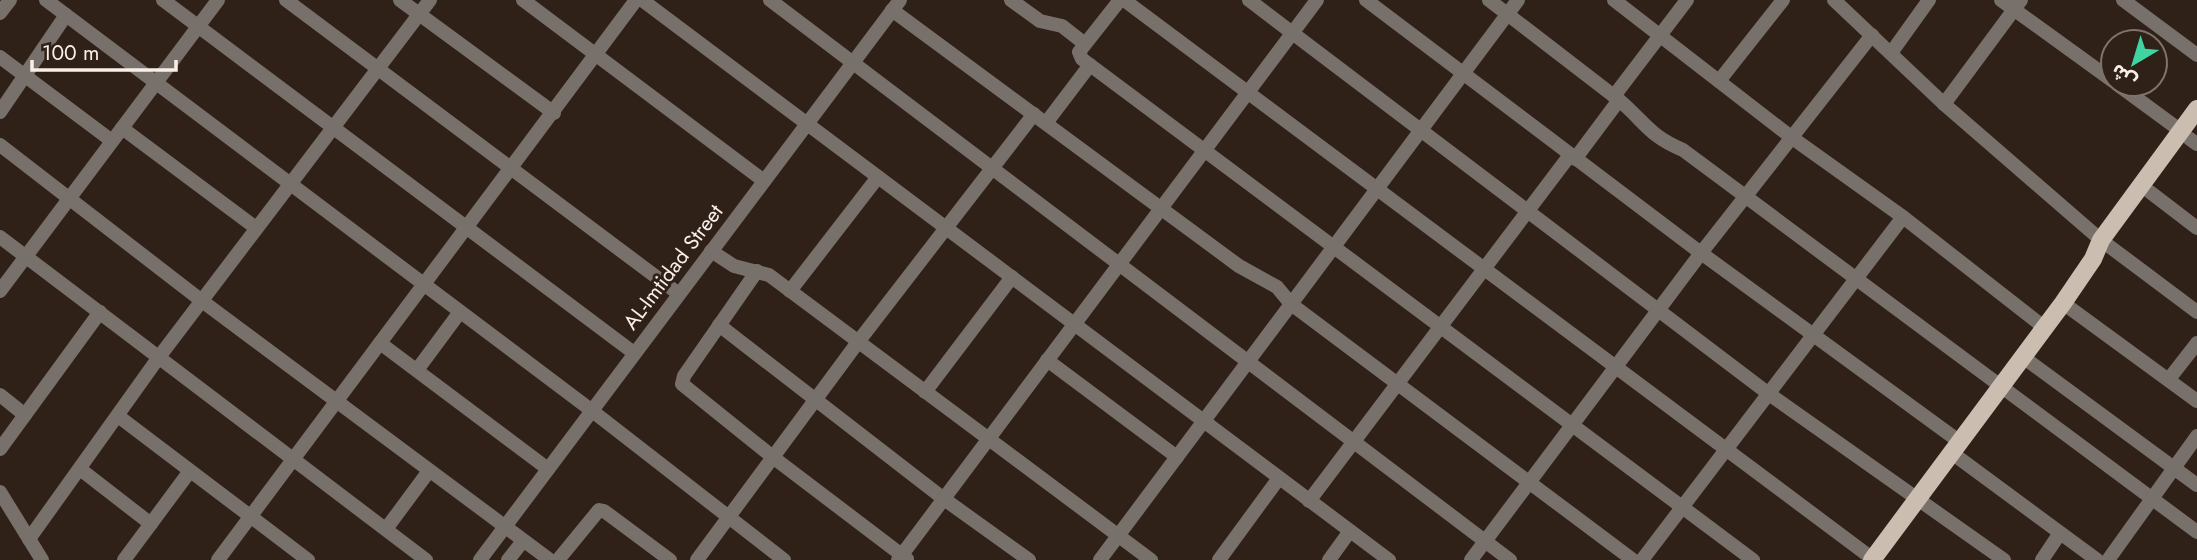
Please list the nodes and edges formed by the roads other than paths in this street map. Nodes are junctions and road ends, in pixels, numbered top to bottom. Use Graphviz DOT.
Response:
graph roads {
  1 [pos="10,0"];
  2 [pos="46,0"];
  3 [pos="163,0"];
  4 [pos="218,0"];
  5 [pos="286,0"];
  6 [pos="400,0"];
  7 [pos="430,0"];
  8 [pos="523,0"];
  9 [pos="639,0"];
  10 [pos="770,0"];
  11 [pos="1011,0"];
  12 [pos="1122,0"];
  13 [pos="1249,0"];
  14 [pos="1317,0"];
  15 [pos="1366,0"];
  16 [pos="1489,0"];
  17 [pos="1518,0"];
  18 [pos="1614,0"];
  19 [pos="1687,0"];
  20 [pos="1783,0"];
  21 [pos="1929,0"];
  22 [pos="2001,0"];
  23 [pos="2123,0"];
  24 [pos="1836,1"];
  25 [pos="896,5"];
  26 [pos="2017,5"];
  27 [pos="0,13"];
  28 [pos="1507,14"];
  29 [pos="66,15"];
  30 [pos="419,15"];
  31 [pos="198,26"];
  32 [pos="1293,32"];
  33 [pos="1872,35"];
  34 [pos="1659,36"];
  35 [pos="1085,44"];
  36 [pos="1891,53"];
  37 [pos="597,55"];
  38 [pos="2197,55"];
  39 [pos="0,57"];
  40 [pos="853,62"];
  41 [pos="1090,65"];
  42 [pos="377,68"];
  43 [pos="2099,70"];
  44 [pos="1462,74"];
  45 [pos="24,76"];
  46 [pos="1719,81"];
  47 [pos="156,82"];
  48 [pos="1248,91"];
  49 [pos="1617,98"];
  50 [pos="2137,98"];
  51 [pos="1944,104"];
  52 [pos="2197,109"];
  53 [pos="0,112"];
  54 [pos="554,113"];
  55 [pos="1040,118"];
  56 [pos="807,124"];
  57 [pos="332,127"];
  58 [pos="121,128"];
  59 [pos="1421,129"];
  60 [pos="2191,136"];
  61 [pos="1791,137"];
  62 [pos="112,141"];
  63 [pos="0,145"];
  64 [pos="1203,149"];
  65 [pos="1573,157"];
  66 [pos="992,167"];
  67 [pos="512,170"];
  68 [pos="878,177"];
  69 [pos="764,181"];
  70 [pos="288,184"];
  71 [pos="1377,188"];
  72 [pos="2150,192"];
  73 [pos="1745,196"];
  74 [pos="69,197"];
  75 [pos="1160,207"];
  76 [pos="1528,211"];
  77 [pos="1903,217"];
  78 [pos="256,228"];
  79 [pos="467,228"];
  80 [pos="2197,228"];
  81 [pos="945,229"];
  82 [pos="0,237"];
  83 [pos="2106,243"];
  84 [pos="1334,246"];
  85 [pos="711,251"];
  86 [pos="1701,253"];
  87 [pos="25,256"];
  88 [pos="1118,264"];
  89 [pos="1484,268"];
  90 [pos="757,271"];
  91 [pos="1012,277"];
  92 [pos="1857,279"];
  93 [pos="424,284"];
  94 [pos="0,291"];
  95 [pos="790,291"];
  96 [pos="679,294"];
  97 [pos="202,301"];
  98 [pos="2063,303"];
  99 [pos="1291,304"];
  100 [pos="1658,310"];
  101 [pos="100,312"];
  102 [pos="460,312"];
  103 [pos="2197,312"];
  104 [pos="1074,324"];
  105 [pos="719,325"];
  106 [pos="1440,325"];
  107 [pos="2045,328"];
  108 [pos="1815,335"];
  109 [pos="380,342"];
  110 [pos="859,342"];
  111 [pos="2197,342"];
  112 [pos="634,353"];
  113 [pos="159,357"];
  114 [pos="2023,357"];
  115 [pos="1047,360"];
  116 [pos="1247,362"];
  117 [pos="1616,366"];
  118 [pos="417,370"];
  119 [pos="2169,379"];
  120 [pos="1397,384"];
  121 [pos="2001,387"];
  122 [pos="925,392"];
  123 [pos="1769,394"];
  124 [pos="0,395"];
  125 [pos="335,401"];
  126 [pos="817,401"];
  127 [pos="2197,401"];
  128 [pos="591,410"];
  129 [pos="25,415"];
  130 [pos="118,416"];
  131 [pos="1203,421"];
  132 [pos="1572,426"];
  133 [pos="2197,436"];
  134 [pos="989,438"];
  135 [pos="1353,443"];
  136 [pos="1956,448"];
  137 [pos="0,449"];
  138 [pos="1727,449"];
  139 [pos="1177,457"];
  140 [pos="292,458"];
  141 [pos="774,458"];
  142 [pos="548,468"];
  143 [pos="2174,468"];
  144 [pos="80,469"];
  145 [pos="190,471"];
  146 [pos="429,471"];
  147 [pos="1279,478"];
  148 [pos="1529,482"];
  149 [pos="2197,485"];
  150 [pos="0,492"];
  151 [pos="1919,498"];
  152 [pos="944,499"];
  153 [pos="2152,499"];
  154 [pos="1309,501"];
  155 [pos="1683,507"];
  156 [pos="250,516"];
  157 [pos="729,519"];
  158 [pos="151,524"];
  159 [pos="504,528"];
  160 [pos="386,529"];
  161 [pos="1350,531"];
  162 [pos="2197,532"];
  163 [pos="2060,533"];
  164 [pos="1118,535"];
  165 [pos="29,539"];
  166 [pos="523,541"];
  167 [pos="1485,541"];
  168 [pos="1879,557"];
  169 [pos="37,558"];
  170 [pos="902,558"];
  171 [pos="124,560"];
  172 [pos="218,560"];
  173 [pos="308,560"];
  174 [pos="426,560"];
  175 [pos="480,560"];
  176 [pos="509,560"];
  177 [pos="550,560"];
  178 [pos="558,560"];
  179 [pos="670,560"];
  180 [pos="697,560"];
  181 [pos="784,560"];
  182 [pos="1028,560"];
  183 [pos="1100,560"];
  184 [pos="1151,560"];
  185 [pos="1219,560"];
  186 [pos="1329,560"];
  187 [pos="1389,560"];
  188 [pos="1471,560"];
  189 [pos="1510,560"];
  190 [pos="1633,560"];
  191 [pos="1642,560"];
  192 [pos="1753,560"];
  193 [pos="2004,560"];
  194 [pos="2042,560"];
  195 [pos="2097,560"];
  196 [pos="2108,560"];
  1 -- 27 [label="street"];
  2 -- 29 [label="street"];
  3 -- 31 [label="street"];
  4 -- 31 [label="street"];
  5 -- 42 [label="street"];
  6 -- 30 [label="street"];
  7 -- 30 [label="street"];
  8 -- 37 [label="street"];
  9 -- 37 [label="street"];
  9 -- 56 [label="street"];
  10 -- 40 [label="street"];
  11 -- 35 [label="street"];
  12 -- 35 [label="street"];
  12 -- 48 [label="street"];
  13 -- 32 [label="street"];
  14 -- 32 [label="street"];
  15 -- 44 [label="street"];
  16 -- 28 [label="street"];
  17 -- 28 [label="street"];
  18 -- 34 [label="street"];
  19 -- 34 [label="street"];
  20 -- 46 [label="street"];
  21 -- 36 [label="street"];
  22 -- 26 [label="street"];
  23 -- 38 [label="street"];
  24 -- 33 [label="street"];
  25 -- 40 [label="street, AL-Imtidad Street"];
  25 -- 55 [label="street"];
  26 -- 43 [label="street"];
  26 -- 51 [label="street"];
  28 -- 44 [label="street"];
  28 -- 49 [label="street"];
  29 -- 45 [label="street"];
  29 -- 47 [label="street"];
  30 -- 42 [label="street"];
  30 -- 54 [label="street"];
  31 -- 47 [label="street"];
  31 -- 57 [label="street"];
  32 -- 48 [label="street"];
  32 -- 59 [label="street"];
  33 -- 36 [label="street"];
  33 -- 61 [label="street"];
  34 -- 46 [label="street"];
  34 -- 49 [label="street"];
  35 -- 41 [label="street"];
  36 -- 51 [label="street"];
  37 -- 54 [label="street"];
  37 -- 69 [label="street"];
  39 -- 45 [label="street"];
  40 -- 56 [label="street, AL-Imtidad Street"];
  40 -- 66 [label="street"];
  41 -- 55 [label="street"];
  41 -- 64 [label="street"];
  42 -- 57 [label="street"];
  42 -- 67 [label="street"];
  44 -- 59 [label="street"];
  44 -- 65 [label="street"];
  45 -- 53 [label="street"];
  45 -- 62 [label="street"];
  46 -- 61 [label="street"];
  47 -- 58 [label="street"];
  47 -- 70 [label="street"];
  48 -- 64 [label="street"];
  48 -- 71 [label="street"];
  49 -- 65 [label="street"];
  49 -- 73 [label="street"];
  50 -- 60 [label="street"];
  51 -- 83 [label="street"];
  52 -- 60 [label="main road"];
  54 -- 67 [label="street"];
  55 -- 66 [label="street"];
  55 -- 75 [label="street"];
  56 -- 68 [label="street"];
  56 -- 69 [label="street, AL-Imtidad Street"];
  57 -- 70 [label="street"];
  57 -- 79 [label="street"];
  58 -- 62 [label="street"];
  58 -- 78 [label="street"];
  59 -- 71 [label="street"];
  59 -- 76 [label="street"];
  60 -- 72 [label="main road"];
  60 -- 83 [label="main road"];
  61 -- 73 [label="street"];
  61 -- 77 [label="street"];
  62 -- 74 [label="street"];
  63 -- 74 [label="street"];
  64 -- 75 [label="street"];
  64 -- 84 [label="street"];
  65 -- 76 [label="street"];
  65 -- 86 [label="street"];
  66 -- 81 [label="street"];
  66 -- 88 [label="street"];
  67 -- 79 [label="street"];
  67 -- 96 [label="street"];
  68 -- 81 [label="street"];
  68 -- 95 [label="street"];
  69 -- 85 [label="street, AL-Imtidad Street"];
  70 -- 78 [label="street"];
  70 -- 93 [label="street"];
  71 -- 84 [label="street"];
  71 -- 89 [label="street"];
  72 -- 80 [label="street"];
  72 -- 83 [label="main road"];
  73 -- 86 [label="street"];
  73 -- 92 [label="street"];
  74 -- 87 [label="street"];
  74 -- 97 [label="street"];
  75 -- 88 [label="street"];
  75 -- 99 [label="street"];
  76 -- 89 [label="street"];
  76 -- 100 [label="street"];
  77 -- 92 [label="street"];
  77 -- 107 [label="street"];
  78 -- 97 [label="street"];
  79 -- 93 [label="street"];
  79 -- 112 [label="street"];
  81 -- 91 [label="street"];
  81 -- 110 [label="street"];
  82 -- 87 [label="street"];
  83 -- 98 [label="main road"];
  83 -- 103 [label="street"];
  84 -- 99 [label="street"];
  84 -- 106 [label="street"];
  85 -- 90 [label="street"];
  85 -- 96 [label="street, AL-Imtidad Street"];
  86 -- 100 [label="street"];
  86 -- 108 [label="street"];
  87 -- 94 [label="street"];
  87 -- 101 [label="street"];
  88 -- 104 [label="street"];
  88 -- 116 [label="street"];
  89 -- 106 [label="street"];
  89 -- 117 [label="street"];
  90 -- 95 [label="street"];
  90 -- 105 [label="street"];
  91 -- 104 [label="street"];
  91 -- 122 [label="street"];
  92 -- 108 [label="street"];
  92 -- 121 [label="street"];
  93 -- 102 [label="street"];
  93 -- 109 [label="street"];
  95 -- 110 [label="street"];
  96 -- 112 [label="street, AL-Imtidad Street"];
  97 -- 113 [label="street"];
  97 -- 125 [label="street"];
  98 -- 107 [label="main road"];
  98 -- 119 [label="street"];
  99 -- 116 [label="street"];
  99 -- 120 [label="street"];
  100 -- 117 [label="street"];
  100 -- 123 [label="street"];
  101 -- 113 [label="street"];
  101 -- 129 [label="street"];
  102 -- 118 [label="street"];
  102 -- 128 [label="street"];
  104 -- 115 [label="street"];
  104 -- 131 [label="street"];
  105 -- 126 [label="street"];
  105 -- 141 [label="street"];
  106 -- 120 [label="street"];
  106 -- 132 [label="street"];
  107 -- 114 [label="main road"];
  108 -- 123 [label="street"];
  108 -- 136 [label="street"];
  109 -- 118 [label="street"];
  109 -- 125 [label="street"];
  110 -- 122 [label="street"];
  110 -- 126 [label="street"];
  111 -- 119 [label="street"];
  112 -- 128 [label="street, AL-Imtidad Street"];
  113 -- 130 [label="street"];
  113 -- 140 [label="street"];
  114 -- 121 [label="main road"];
  114 -- 143 [label="street"];
  115 -- 134 [label="street"];
  115 -- 139 [label="street"];
  116 -- 131 [label="street"];
  116 -- 135 [label="street"];
  117 -- 132 [label="street"];
  117 -- 138 [label="street"];
  118 -- 142 [label="street"];
  119 -- 127 [label="street"];
  120 -- 135 [label="street"];
  120 -- 148 [label="street"];
  121 -- 136 [label="main road"];
  121 -- 153 [label="street"];
  122 -- 134 [label="street"];
  123 -- 138 [label="street"];
  123 -- 151 [label="street"];
  124 -- 129 [label="street"];
  125 -- 140 [label="street"];
  125 -- 146 [label="street"];
  126 -- 141 [label="street"];
  126 -- 152 [label="street"];
  128 -- 142 [label="street, AL-Imtidad Street"];
  128 -- 157 [label="street"];
  129 -- 137 [label="street"];
  130 -- 144 [label="street"];
  130 -- 145 [label="street"];
  131 -- 139 [label="street"];
  131 -- 147 [label="street"];
  132 -- 148 [label="street"];
  132 -- 155 [label="street"];
  133 -- 143 [label="street"];
  134 -- 152 [label="street"];
  134 -- 164 [label="street"];
  135 -- 154 [label="street"];
  135 -- 167 [label="street"];
  136 -- 151 [label="main road"];
  136 -- 163 [label="street"];
  138 -- 155 [label="street"];
  138 -- 168 [label="street"];
  139 -- 164 [label="street"];
  140 -- 156 [label="street"];
  140 -- 160 [label="street"];
  141 -- 157 [label="street"];
  141 -- 170 [label="street"];
  142 -- 159 [label="street, AL-Imtidad Street"];
  143 -- 149 [label="street"];
  143 -- 153 [label="street"];
  144 -- 158 [label="street"];
  144 -- 165 [label="street"];
  145 -- 156 [label="street"];
  145 -- 158 [label="street"];
  146 -- 159 [label="street"];
  146 -- 160 [label="street"];
  147 -- 154 [label="street"];
  147 -- 185 [label="street"];
  148 -- 167 [label="street"];
  148 -- 190 [label="street"];
  150 -- 165 [label="street"];
  151 -- 168 [label="main road"];
  151 -- 193 [label="street"];
  152 -- 170 [label="street"];
  152 -- 182 [label="street"];
  153 -- 162 [label="street"];
  153 -- 196 [label="street"];
  154 -- 161 [label="street"];
  155 -- 191 [label="street"];
  155 -- 192 [label="street"];
  156 -- 172 [label="street"];
  156 -- 173 [label="street"];
  157 -- 180 [label="street"];
  157 -- 181 [label="street"];
  158 -- 171 [label="street"];
  159 -- 166 [label="street"];
  159 -- 175 [label="street, AL-Imtidad Street"];
  160 -- 174 [label="street"];
  161 -- 186 [label="street"];
  161 -- 187 [label="street"];
  163 -- 194 [label="street"];
  163 -- 195 [label="street"];
  164 -- 183 [label="street"];
  164 -- 184 [label="street"];
  165 -- 169 [label="street"];
  166 -- 176 [label="street"];
  166 -- 177 [label="street"];
  167 -- 188 [label="street"];
  167 -- 189 [label="street"];
  178 -- 179 [label="street"];
}
